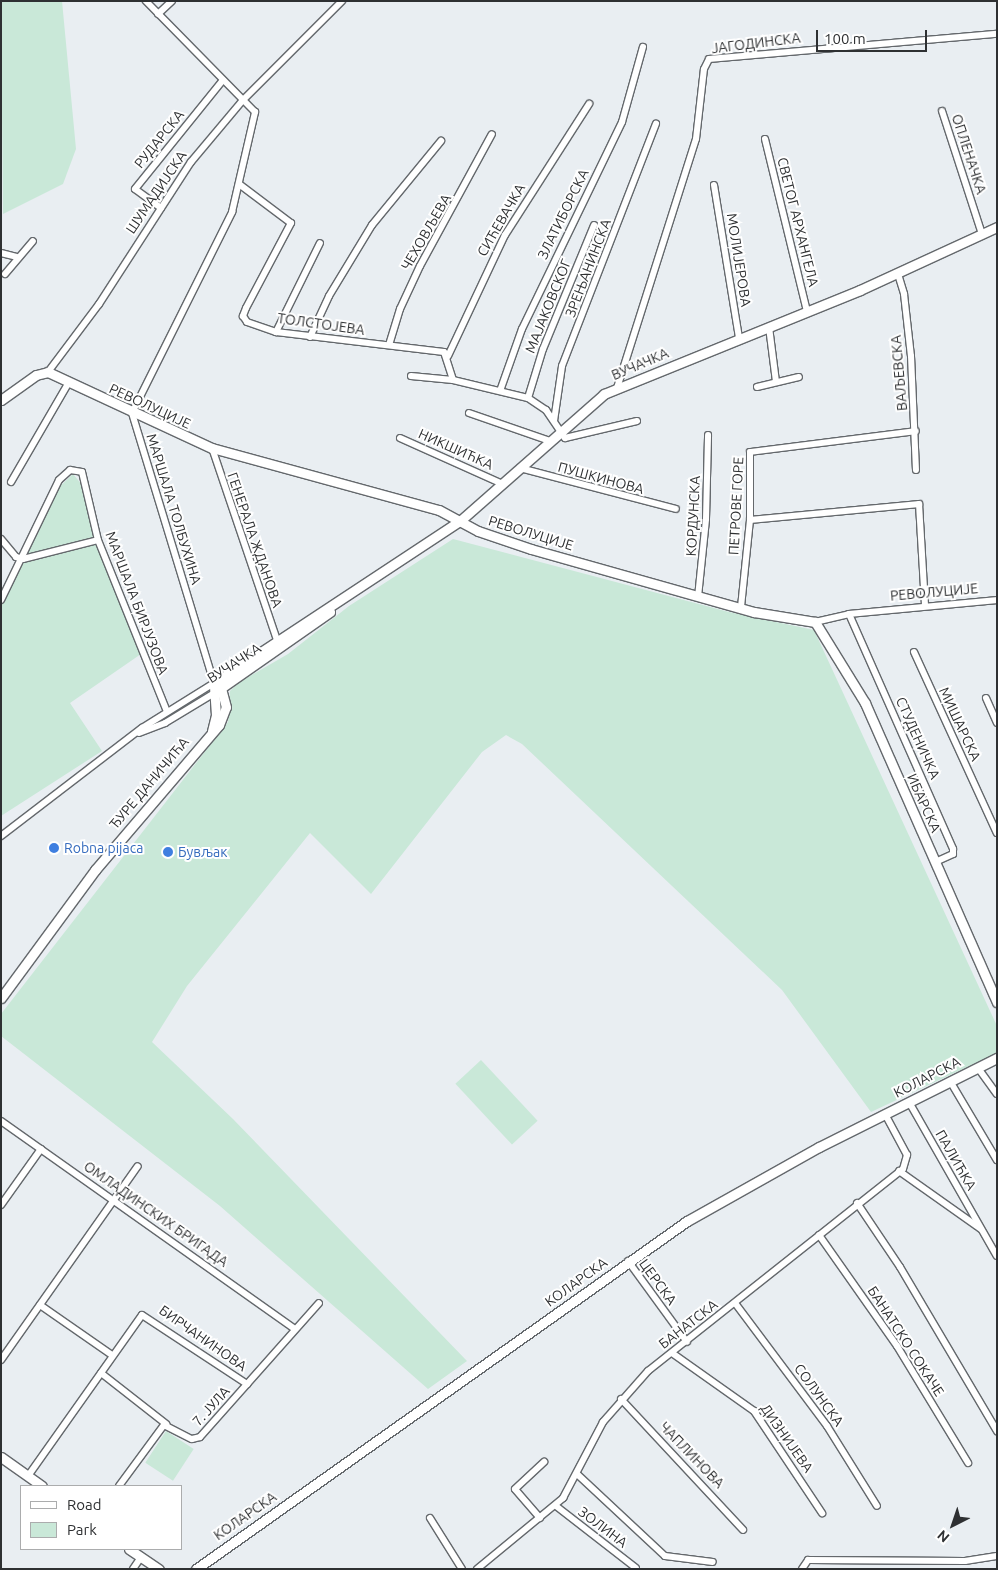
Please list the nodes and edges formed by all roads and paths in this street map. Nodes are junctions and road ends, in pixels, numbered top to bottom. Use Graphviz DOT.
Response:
graph roads {
  1 [pos="146,1"];
  2 [pos="172,1"];
  3 [pos="342,1"];
  4 [pos="158,14"];
  5 [pos="997,34"];
  6 [pos="643,47"];
  7 [pos="222,80"];
  8 [pos="243,100"];
  9 [pos="589,104"];
  10 [pos="942,110"];
  11 [pos="656,124"];
  12 [pos="492,134"];
  13 [pos="765,139"];
  14 [pos="441,141"];
  15 [pos="239,184"];
  16 [pos="714,185"];
  17 [pos="160,208"];
  18 [pos="594,225"];
  19 [pos="997,226"];
  20 [pos="982,234"];
  21 [pos="33,241"];
  22 [pos="320,243"];
  23 [pos="1,253"];
  24 [pos="17,257"];
  25 [pos="4,274"];
  26 [pos="898,274"];
  27 [pos="807,311"];
  28 [pos="769,327"];
  29 [pos="276,332"];
  30 [pos="310,337"];
  31 [pos="739,338"];
  32 [pos="389,345"];
  33 [pos="448,356"];
  34 [pos="48,372"];
  35 [pos="411,376"];
  36 [pos="799,377"];
  37 [pos="453,380"];
  38 [pos="69,382"];
  39 [pos="776,382"];
  40 [pos="757,386"];
  41 [pos="617,388"];
  42 [pos="500,391"];
  43 [pos="528,398"];
  44 [pos="1,400"];
  45 [pos="132,413"];
  46 [pos="469,413"];
  47 [pos="637,421"];
  48 [pos="553,422"];
  49 [pos="916,431"];
  50 [pos="559,433"];
  51 [pos="708,435"];
  52 [pos="400,438"];
  53 [pos="550,441"];
  54 [pos="212,448"];
  55 [pos="520,468"];
  56 [pos="916,470"];
  57 [pos="10,482"];
  58 [pos="503,484"];
  59 [pos="676,508"];
  60 [pos="750,520"];
  61 [pos="460,521"];
  62 [pos="1,539"];
  63 [pos="98,540"];
  64 [pos="23,558"];
  65 [pos="698,597"];
  66 [pos="1,600"];
  67 [pos="997,600"];
  68 [pos="340,603"];
  69 [pos="926,605"];
  70 [pos="741,607"];
  71 [pos="849,614"];
  72 [pos="815,622"];
  73 [pos="277,640"];
  74 [pos="914,652"];
  75 [pos="217,686"];
  76 [pos="212,694"];
  77 [pos="986,698"];
  78 [pos="167,712"];
  79 [pos="997,723"];
  80 [pos="212,732"];
  81 [pos="136,734"];
  82 [pos="997,833"];
  83 [pos="1,836"];
  84 [pos="935,862"];
  85 [pos="1,998"];
  86 [pos="997,1002"];
  87 [pos="997,1058"];
  88 [pos="978,1068"];
  89 [pos="950,1081"];
  90 [pos="997,1094"];
  91 [pos="908,1102"];
  92 [pos="885,1114"];
  93 [pos="1,1121"];
  94 [pos="41,1149"];
  95 [pos="997,1160"];
  96 [pos="138,1166"];
  97 [pos="899,1171"];
  98 [pos="113,1200"];
  99 [pos="857,1203"];
  100 [pos="1,1205"];
  101 [pos="982,1230"];
  102 [pos="819,1235"];
  103 [pos="997,1256"];
  104 [pos="628,1261"];
  105 [pos="319,1303"];
  106 [pos="735,1303"];
  107 [pos="40,1305"];
  108 [pos="295,1329"];
  109 [pos="687,1342"];
  110 [pos="672,1352"];
  111 [pos="112,1355"];
  112 [pos="1,1360"];
  113 [pos="102,1372"];
  114 [pos="247,1384"];
  115 [pos="621,1399"];
  116 [pos="166,1424"];
  117 [pos="997,1431"];
  118 [pos="1,1457"];
  119 [pos="544,1462"];
  120 [pos="968,1463"];
  121 [pos="576,1474"];
  122 [pos="28,1476"];
  123 [pos="41,1485"];
  124 [pos="120,1485"];
  125 [pos="556,1506"];
  126 [pos="877,1506"];
  127 [pos="822,1513"];
  128 [pos="430,1518"];
  129 [pos="540,1518"];
  130 [pos="743,1530"];
  131 [pos="130,1550"];
  132 [pos="997,1556"];
  133 [pos="141,1557"];
  134 [pos="713,1562"];
  135 [pos="636,1568"];
  136 [pos="133,1569"];
  137 [pos="159,1569"];
  138 [pos="196,1569"];
  139 [pos="462,1569"];
  140 [pos="477,1569"];
  141 [pos="802,1569"];
  1 -- 4 [label="street"];
  2 -- 4 [label="street"];
  3 -- 8 [label="street, ШУМАДИЈСКА"];
  4 -- 7 [label="street"];
  5 -- 41 [label="street, ЈАГОДИНСКА"];
  6 -- 42 [label="street, ЗЛАТИБОРСКА"];
  7 -- 8 [label="street"];
  7 -- 17 [label="street, РУДАРСКА"];
  8 -- 15 [label="street"];
  8 -- 17 [label="street, ШУМАДИЈСКА"];
  9 -- 33 [label="street, СИЋЕВАЧКА"];
  10 -- 20 [label="street, ОПЛЕНАЧКА"];
  11 -- 48 [label="street, ЗРЕЊАНИНСКА"];
  12 -- 32 [label="street, ЧЕХОВЉЕВА"];
  13 -- 27 [label="street, СВЕТОГ АРХАНГЕЛА"];
  14 -- 30 [label="street"];
  15 -- 29 [label="street, ТОЛСТОЈЕВА"];
  15 -- 45 [label="street"];
  16 -- 31 [label="street, МОЛИЈЕРОВА"];
  17 -- 34 [label="street, ШУМАДИЈСКА"];
  18 -- 43 [label="street, МАЈАКОВСКОГ"];
  19 -- 20 [label="street, ВУЧАЧКА"];
  20 -- 26 [label="street, ВУЧАЧКА"];
  21 -- 24 [label="street"];
  22 -- 29 [label="street"];
  23 -- 24 [label="street"];
  24 -- 25 [label="street"];
  26 -- 27 [label="street, ВУЧАЧКА"];
  26 -- 49 [label="street, ВАЉЕВСКА"];
  27 -- 28 [label="street, ВУЧАЧКА"];
  28 -- 31 [label="street, ВУЧАЧКА"];
  28 -- 39 [label="street"];
  29 -- 30 [label="street, ТОЛСТОЈЕВА"];
  30 -- 32 [label="street, ТОЛСТОЈЕВА"];
  31 -- 41 [label="street, ВУЧАЧКА"];
  32 -- 33 [label="street, ТОЛСТОЈЕВА"];
  33 -- 37 [label="street"];
  34 -- 38 [label="street, РЕВОЛУЦИЈЕ"];
  34 -- 44 [label="street, ШУМАДИЈСКА"];
  35 -- 37 [label="street"];
  36 -- 39 [label="street"];
  37 -- 42 [label="street"];
  38 -- 45 [label="street, РЕВОЛУЦИЈЕ"];
  38 -- 57 [label="street"];
  39 -- 40 [label="street"];
  41 -- 50 [label="street, ВУЧАЧКА"];
  42 -- 43 [label="street"];
  43 -- 48 [label="street"];
  45 -- 54 [label="street, РЕВОЛУЦИЈЕ"];
  45 -- 75 [label="street, МАРШАЛА ТОЛБУХИНА"];
  46 -- 53 [label="street"];
  47 -- 50 [label="street"];
  48 -- 50 [label="street"];
  49 -- 56 [label="street, ВАЉЕВСКА"];
  49 -- 60 [label="street, ПЕТРОВЕ ГОРЕ"];
  50 -- 53 [label="street, ВУЧАЧКА"];
  51 -- 65 [label="street, КОРДУНСКА"];
  52 -- 58 [label="street, НИКШИЋКА"];
  53 -- 55 [label="street, ВУЧАЧКА"];
  54 -- 61 [label="street, РЕВОЛУЦИЈЕ"];
  54 -- 73 [label="street, ГЕНЕРАЛА ЖДАНОВА"];
  55 -- 58 [label="street, ВУЧАЧКА"];
  55 -- 59 [label="street, ПУШКИНОВА"];
  58 -- 61 [label="street, ВУЧАЧКА"];
  60 -- 69 [label="street"];
  60 -- 70 [label="street, ПЕТРОВЕ ГОРЕ"];
  61 -- 65 [label="street, РЕВОЛУЦИЈЕ"];
  61 -- 68 [label="street, ВУЧАЧКА"];
  62 -- 64 [label="street"];
  63 -- 64 [label="street"];
  63 -- 64 [label="street, МАРШАЛА БИРЈУЗОВА"];
  63 -- 78 [label="street, МАРШАЛА БИРЈУЗОВА"];
  64 -- 66 [label="street"];
  65 -- 70 [label="street, РЕВОЛУЦИЈЕ"];
  67 -- 69 [label="street, РЕВОЛУЦИЈЕ"];
  68 -- 73 [label="street, ВУЧАЧКА"];
  68 -- 75 [label="street, ВУЧАЧКА"];
  69 -- 71 [label="street, РЕВОЛУЦИЈЕ"];
  70 -- 72 [label="street, РЕВОЛУЦИЈЕ"];
  71 -- 72 [label="street, РЕВОЛУЦИЈЕ"];
  71 -- 84 [label="street, СТУДЕНИЧКА"];
  72 -- 84 [label="street, ИБАРСКА"];
  73 -- 75 [label="street, ВУЧАЧКА"];
  74 -- 82 [label="street, МИШАРСКА"];
  75 -- 76 [label="street"];
  75 -- 78 [label="street, ВУЧАЧКА"];
  75 -- 80 [label="street, ЂУРЕ ДАНИЧИЋА"];
  76 -- 80 [label="street"];
  76 -- 81 [label="street, ВУЧАЧКА"];
  77 -- 79 [label="street"];
  78 -- 81 [label="street, ВУЧАЧКА"];
  80 -- 85 [label="street, ЂУРЕ ДАНИЧИЋА"];
  81 -- 83 [label="street, ВУЧАЧКА"];
  84 -- 86 [label="street, ИБАРСКА"];
  87 -- 88 [label="street, КОЛАРСКА"];
  88 -- 89 [label="street, КОЛАРСКА"];
  88 -- 90 [label="street"];
  89 -- 91 [label="street, КОЛАРСКА"];
  89 -- 95 [label="street"];
  91 -- 92 [label="street, КОЛАРСКА"];
  91 -- 101 [label="street, ПАЛИЋКА"];
  92 -- 97 [label="street"];
  92 -- 104 [label="street, КОЛАРСКА"];
  93 -- 94 [label="street, ОМЛАДИНСКИХ БРИГАДА"];
  94 -- 98 [label="street, ОМЛАДИНСКИХ БРИГАДА"];
  94 -- 100 [label="street"];
  96 -- 98 [label="street"];
  97 -- 99 [label="street, БАНАТСКА"];
  97 -- 101 [label="street"];
  98 -- 107 [label="street"];
  98 -- 108 [label="street, ОМЛАДИНСКИХ БРИГАДА"];
  99 -- 102 [label="street, БАНАТСКА"];
  99 -- 117 [label="street"];
  101 -- 103 [label="street, ПАЛИЋКА"];
  102 -- 106 [label="street, БАНАТСКА"];
  102 -- 120 [label="street, БАНАТСКО СОКАЧЕ"];
  104 -- 109 [label="street, ЦЕРСКА"];
  104 -- 138 [label="street, КОЛАРСКА"];
  105 -- 108 [label="street, 7. ЈУЛА"];
  106 -- 109 [label="street, БАНАТСКА"];
  106 -- 126 [label="street, СОЛУНСКА"];
  107 -- 111 [label="street"];
  107 -- 112 [label="street"];
  108 -- 114 [label="street, 7. ЈУЛА"];
  109 -- 110 [label="street, БАНАТСКА"];
  110 -- 115 [label="street, БАНАТСКА"];
  110 -- 127 [label="street, ДИЗНИЈЕВА"];
  111 -- 113 [label="street"];
  111 -- 114 [label="street, БИРЧАНИНОВА"];
  113 -- 116 [label="street"];
  113 -- 122 [label="street"];
  114 -- 116 [label="street, 7. ЈУЛА"];
  115 -- 121 [label="street, БАНАТСКА"];
  115 -- 130 [label="street, ЧАПЛИНОВА"];
  116 -- 124 [label="street"];
  118 -- 122 [label="street"];
  119 -- 129 [label="street"];
  121 -- 125 [label="street, БАНАТСКА"];
  121 -- 134 [label="street"];
  122 -- 123 [label="street"];
  125 -- 129 [label="street, БАНАТСКА"];
  125 -- 135 [label="street, ЗОЛИНА"];
  128 -- 139 [label="street"];
  129 -- 140 [label="street, БАНАТСКА"];
  131 -- 133 [label="street"];
  132 -- 141 [label="street"];
  133 -- 136 [label="street"];
  133 -- 137 [label="street"];
}
